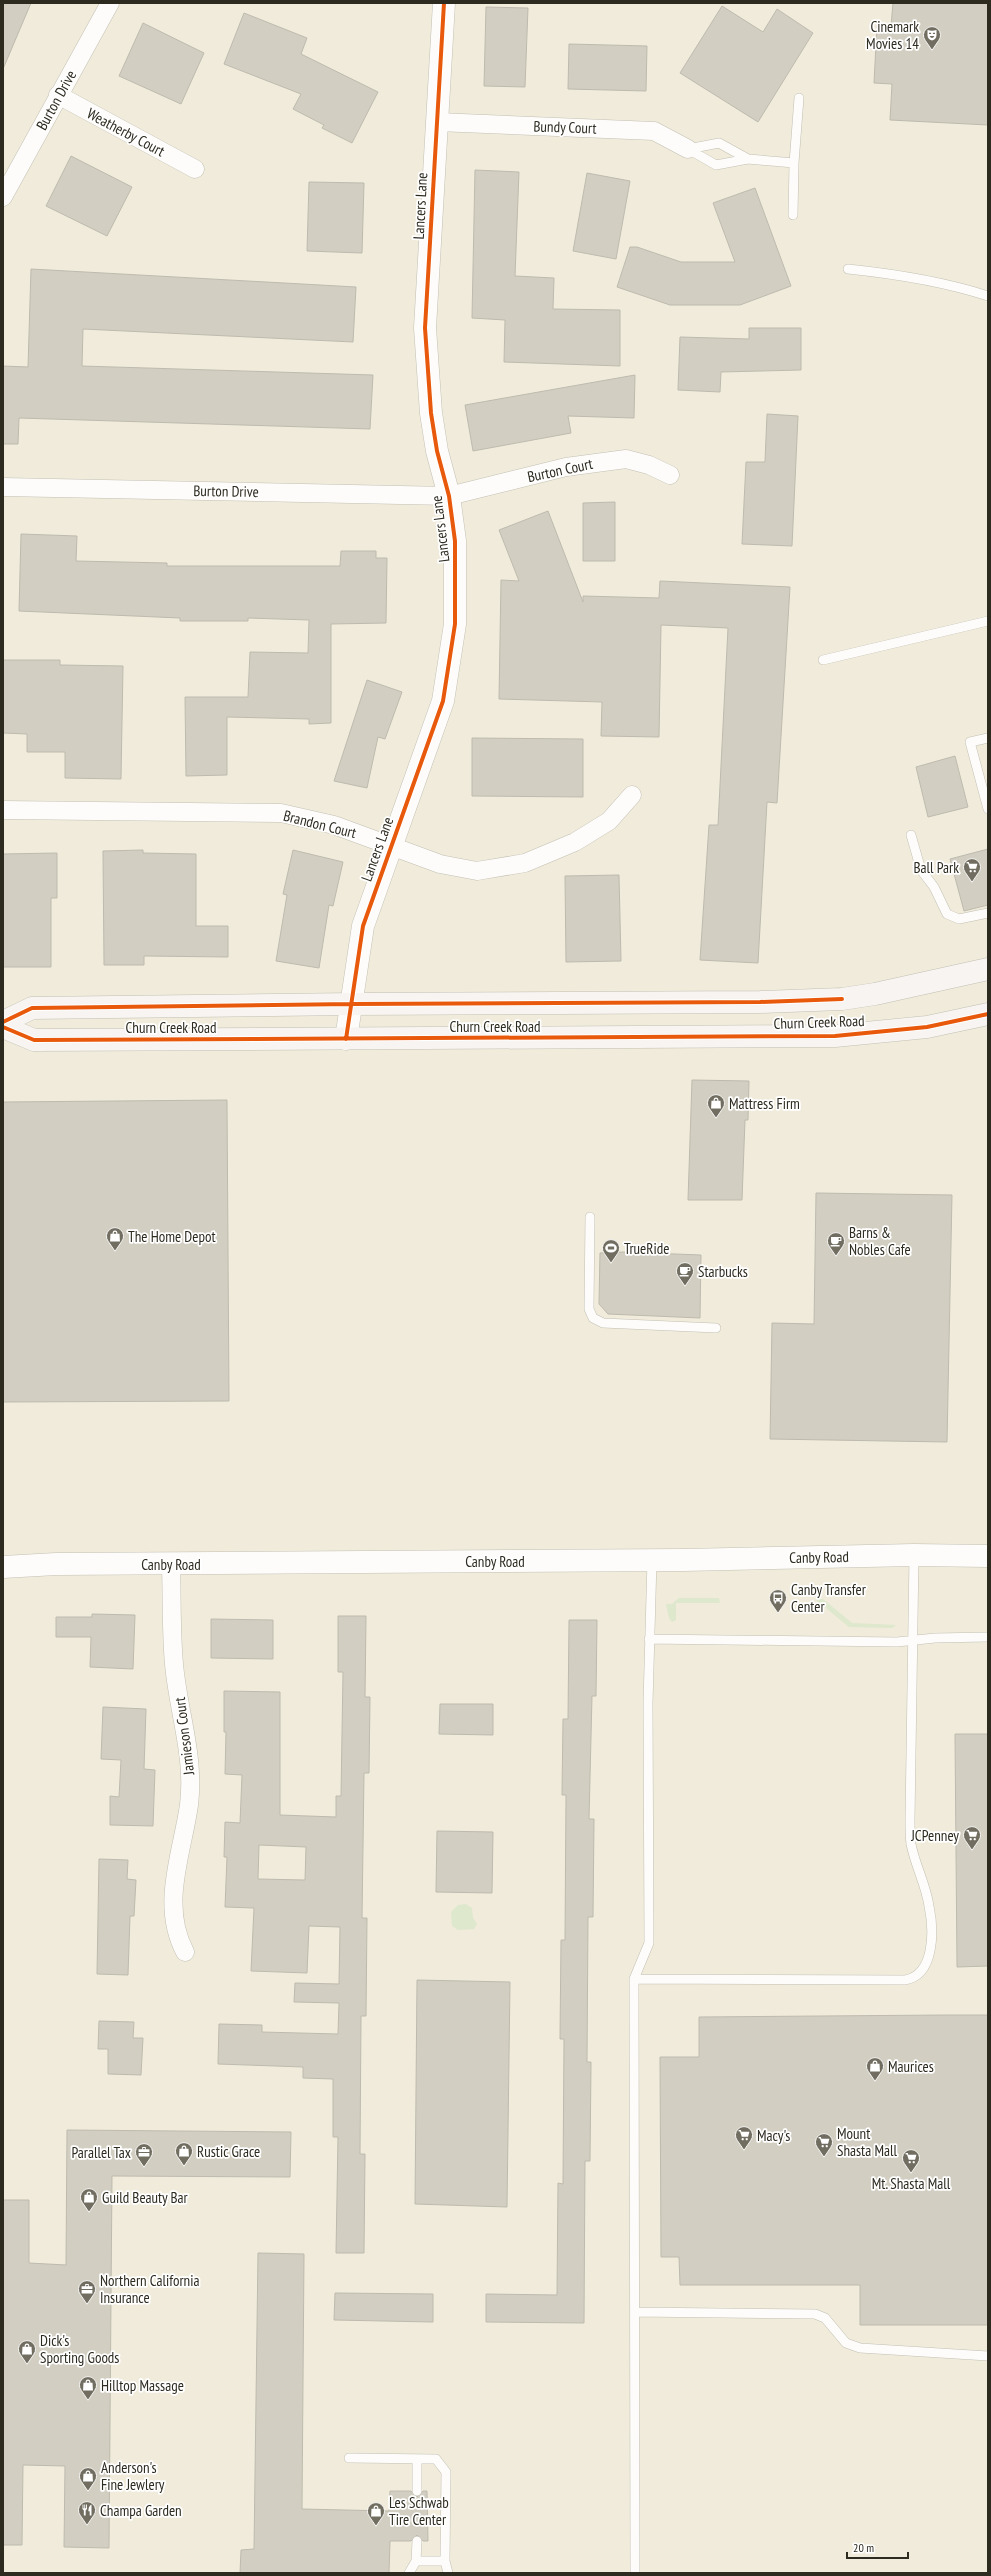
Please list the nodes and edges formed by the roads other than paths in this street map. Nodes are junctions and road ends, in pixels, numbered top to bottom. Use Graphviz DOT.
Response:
graph roads {
  1 [pos="110,3"];
  2 [pos="444,3"];
  3 [pos="58,95"];
  4 [pos="799,98"];
  5 [pos="437,122"];
  6 [pos="688,149"];
  7 [pos="748,159"];
  8 [pos="794,163"];
  9 [pos="195,168"];
  10 [pos="3,197"];
  11 [pos="793,215"];
  12 [pos="848,269"];
  13 [pos="988,296"];
  14 [pos="670,475"];
  15 [pos="3,487"];
  16 [pos="449,496"];
  17 [pos="988,622"];
  18 [pos="823,660"];
  19 [pos="988,738"];
  20 [pos="632,795"];
  21 [pos="988,809"];
  22 [pos="3,810"];
  23 [pos="911,835"];
  24 [pos="390,846"];
  25 [pos="988,912"];
  26 [pos="988,969"];
  27 [pos="352,1004"];
  28 [pos="988,1014"];
  29 [pos="3,1022"];
  30 [pos="3,1027"];
  31 [pos="346,1039"];
  32 [pos="590,1217"];
  33 [pos="716,1328"];
  34 [pos="914,1555"];
  35 [pos="988,1556"];
  36 [pos="652,1560"];
  37 [pos="171,1564"];
  38 [pos="3,1567"];
  39 [pos="988,1637"];
  40 [pos="649,1639"];
  41 [pos="913,1641"];
  42 [pos="185,1952"];
  43 [pos="634,1979"];
  44 [pos="635,2312"];
  45 [pos="988,2356"];
  46 [pos="349,2458"];
  47 [pos="418,2459"];
  48 [pos="417,2491"];
  49 [pos="417,2541"];
  50 [pos="416,2560"];
  51 [pos="445,2561"];
  52 [pos="409,2573"];
  53 [pos="448,2573"];
  54 [pos="635,2573"];
  1 -- 3 [label="street, Burton Drive"];
  2 -- 5 [label="street, Lancers Lane"];
  3 -- 9 [label="street, Weatherby Court"];
  3 -- 10 [label="street, Burton Drive"];
  4 -- 8 [label="lane"];
  5 -- 6 [label="street, Bundy Court"];
  5 -- 16 [label="street, Lancers Lane"];
  6 -- 7 [label="lane"];
  6 -- 7 [label="lane"];
  7 -- 8 [label="lane"];
  8 -- 11 [label="lane"];
  12 -- 13 [label="lane"];
  14 -- 16 [label="street, Burton Court"];
  15 -- 16 [label="street, Burton Drive"];
  16 -- 24 [label="street, Lancers Lane"];
  17 -- 18 [label="lane"];
  19 -- 21 [label="lane"];
  20 -- 24 [label="street, Brandon Court"];
  22 -- 24 [label="street, Brandon Court"];
  23 -- 25 [label="lane"];
  24 -- 27 [label="street, Lancers Lane"];
  26 -- 27 [label="main road, Churn Creek Road"];
  27 -- 29 [label="main road, Churn Creek Road"];
  27 -- 31 [label="street, Lancers Lane"];
  28 -- 31 [label="main road, Churn Creek Road"];
  30 -- 31 [label="main road, Churn Creek Road"];
  32 -- 33 [label="lane"];
  34 -- 35 [label="street, Canby Road"];
  34 -- 36 [label="street, Canby Road"];
  34 -- 41 [label="lane"];
  36 -- 37 [label="street, Canby Road"];
  36 -- 40 [label="lane"];
  37 -- 38 [label="street, Canby Road"];
  37 -- 42 [label="street, Jamieson Court"];
  39 -- 41 [label="lane"];
  40 -- 41 [label="lane"];
  40 -- 43 [label="lane"];
  41 -- 43 [label="lane"];
  43 -- 44 [label="lane"];
  44 -- 45 [label="lane"];
  44 -- 54 [label="lane"];
  46 -- 47 [label="lane"];
  47 -- 48 [label="lane"];
  47 -- 51 [label="lane"];
  49 -- 50 [label="lane"];
  50 -- 51 [label="lane"];
  50 -- 52 [label="lane"];
  51 -- 53 [label="lane"];
}
